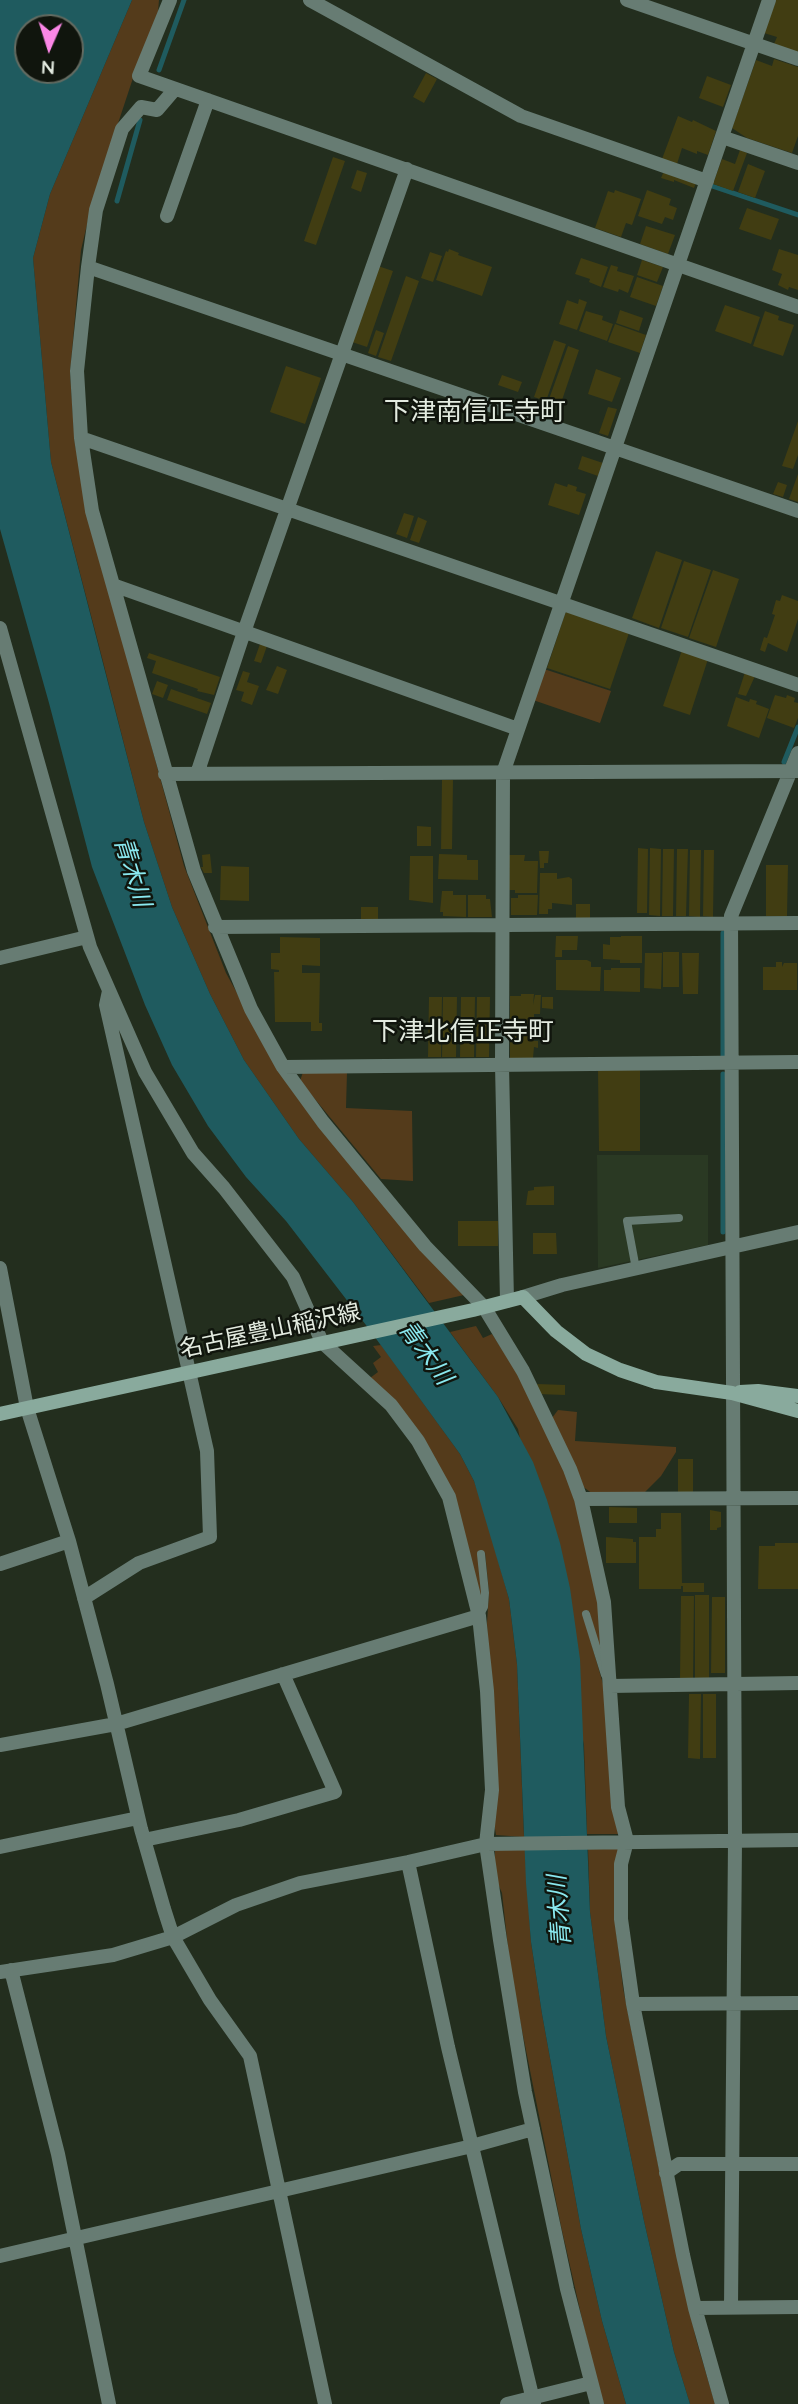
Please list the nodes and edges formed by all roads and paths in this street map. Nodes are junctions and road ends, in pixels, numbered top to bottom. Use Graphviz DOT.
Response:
graph roads {
  1 [pos="170,0"];
  2 [pos="310,0"];
  3 [pos="627,0"];
  4 [pos="769,0"];
  5 [pos="754,44"];
  6 [pos="798,59"];
  7 [pos="175,89"];
  8 [pos="208,100"];
  9 [pos="722,137"];
  10 [pos="798,163"];
  11 [pos="407,169"];
  12 [pos="707,181"];
  13 [pos="167,216"];
  14 [pos="678,265"];
  15 [pos="88,267"];
  16 [pos="798,307"];
  17 [pos="341,355"];
  18 [pos="81,438"];
  19 [pos="615,448"];
  20 [pos="287,509"];
  21 [pos="798,511"];
  22 [pos="113,585"];
  23 [pos="562,603"];
  24 [pos="0,628"];
  25 [pos="244,632"];
  26 [pos="798,685"];
  27 [pos="518,729"];
  28 [pos="798,753"];
  29 [pos="794,771"];
  30 [pos="503,773"];
  31 [pos="165,774"];
  32 [pos="197,775"];
  33 [pos="502,923"];
  34 [pos="731,923"];
  35 [pos="798,923"];
  36 [pos="215,927"];
  37 [pos="87,937"];
  38 [pos="0,958"];
  39 [pos="109,989"];
  40 [pos="732,1062"];
  41 [pos="798,1062"];
  42 [pos="502,1065"];
  43 [pos="283,1067"];
  44 [pos="679,1218"];
  45 [pos="798,1232"];
  46 [pos="732,1247"];
  47 [pos="0,1268"];
  48 [pos="636,1269"];
  49 [pos="523,1297"];
  50 [pos="507,1301"];
  51 [pos="479,1308"];
  52 [pos="322,1342"];
  53 [pos="190,1372"];
  54 [pos="732,1393"];
  55 [pos="798,1396"];
  56 [pos="27,1408"];
  57 [pos="798,1410"];
  58 [pos="0,1414"];
  59 [pos="798,1497"];
  60 [pos="735,1498"];
  61 [pos="581,1499"];
  62 [pos="69,1541"];
  63 [pos="481,1554"];
  64 [pos="0,1564"];
  65 [pos="84,1598"];
  66 [pos="586,1614"];
  67 [pos="479,1616"];
  68 [pos="283,1674"];
  69 [pos="798,1683"];
  70 [pos="734,1684"];
  71 [pos="610,1686"];
  72 [pos="116,1724"];
  73 [pos="0,1745"];
  74 [pos="138,1818"];
  75 [pos="144,1840"];
  76 [pos="798,1840"];
  77 [pos="623,1841"];
  78 [pos="735,1841"];
  79 [pos="490,1844"];
  80 [pos="0,1847"];
  81 [pos="408,1862"];
  82 [pos="173,1937"];
  83 [pos="5,1971"];
  84 [pos="798,2003"];
  85 [pos="633,2004"];
  86 [pos="734,2004"];
  87 [pos="533,2129"];
  88 [pos="472,2146"];
  89 [pos="798,2164"];
  90 [pos="733,2165"];
  91 [pos="666,2173"];
  92 [pos="279,2191"];
  93 [pos="75,2238"];
  94 [pos="0,2256"];
  95 [pos="731,2307"];
  96 [pos="798,2307"];
  97 [pos="695,2308"];
  98 [pos="591,2383"];
  99 [pos="533,2401"];
  100 [pos="109,2404"];
  101 [pos="325,2404"];
  102 [pos="507,2404"];
  103 [pos="597,2404"];
  104 [pos="722,2404"];
  1 -- 7 [label="street"];
  2 -- 12 [label="street"];
  3 -- 5 [label="street"];
  4 -- 5 [label="street"];
  5 -- 6 [label="street"];
  5 -- 9 [label="street"];
  7 -- 8 [label="street"];
  7 -- 15 [label="street"];
  8 -- 11 [label="street"];
  8 -- 13 [label="street"];
  9 -- 10 [label="street"];
  9 -- 12 [label="street"];
  11 -- 14 [label="street"];
  11 -- 17 [label="street"];
  12 -- 14 [label="street"];
  14 -- 16 [label="street"];
  14 -- 19 [label="street"];
  15 -- 17 [label="street"];
  15 -- 18 [label="street"];
  17 -- 19 [label="street"];
  17 -- 20 [label="street"];
  18 -- 20 [label="street"];
  18 -- 22 [label="street"];
  19 -- 21 [label="street"];
  19 -- 23 [label="street"];
  20 -- 23 [label="street"];
  20 -- 25 [label="street"];
  22 -- 25 [label="street"];
  22 -- 31 [label="street"];
  23 -- 26 [label="street"];
  23 -- 27 [label="street"];
  24 -- 37 [label="street"];
  25 -- 27 [label="street"];
  25 -- 32 [label="street"];
  27 -- 30 [label="street"];
  28 -- 29 [label="street"];
  29 -- 30 [label="street"];
  29 -- 34 [label="street"];
  30 -- 32 [label="street"];
  30 -- 33 [label="street"];
  31 -- 32 [label="street"];
  31 -- 36 [label="street"];
  33 -- 34 [label="street"];
  33 -- 36 [label="street"];
  33 -- 42 [label="street"];
  34 -- 35 [label="street"];
  34 -- 40 [label="street"];
  36 -- 43 [label="street"];
  37 -- 38 [label="street"];
  37 -- 39 [label="street"];
  39 -- 52 [label="street"];
  39 -- 53 [label="street"];
  40 -- 41 [label="street"];
  40 -- 42 [label="street"];
  40 -- 46 [label="street"];
  42 -- 43 [label="street"];
  42 -- 50 [label="street"];
  43 -- 51 [label="street"];
  44 -- 48 [label="lane"];
  45 -- 46 [label="street"];
  46 -- 48 [label="street"];
  46 -- 54 [label="street"];
  47 -- 56 [label="street"];
  48 -- 49 [label="street"];
  49 -- 50 [label="main road, 名古屋豊山稲沢線"];
  49 -- 54 [label="main road"];
  50 -- 51 [label="main road, 名古屋豊山稲沢線"];
  51 -- 52 [label="main road, 名古屋豊山稲沢線"];
  51 -- 61 [label="street"];
  52 -- 53 [label="main road, 名古屋豊山稲沢線"];
  52 -- 67 [label="street"];
  53 -- 56 [label="main road, 名古屋豊山稲沢線"];
  53 -- 65 [label="street"];
  54 -- 55 [label="main road"];
  54 -- 57 [label="main road"];
  54 -- 60 [label="street"];
  56 -- 58 [label="main road, 名古屋豊山稲沢線"];
  56 -- 62 [label="street"];
  59 -- 60 [label="street"];
  60 -- 61 [label="street"];
  60 -- 70 [label="street"];
  61 -- 71 [label="street"];
  62 -- 64 [label="street"];
  62 -- 65 [label="street"];
  63 -- 67 [label="lane"];
  65 -- 72 [label="street"];
  66 -- 71 [label="lane"];
  67 -- 68 [label="street"];
  67 -- 79 [label="street"];
  68 -- 72 [label="street"];
  68 -- 75 [label="street"];
  69 -- 70 [label="street"];
  70 -- 71 [label="street"];
  70 -- 78 [label="street"];
  71 -- 77 [label="street"];
  72 -- 73 [label="street"];
  72 -- 74 [label="street"];
  74 -- 75 [label="street"];
  74 -- 80 [label="street"];
  75 -- 82 [label="street"];
  76 -- 78 [label="street"];
  77 -- 78 [label="street"];
  77 -- 79 [label="street"];
  77 -- 85 [label="street"];
  78 -- 86 [label="street"];
  79 -- 81 [label="street"];
  79 -- 87 [label="street"];
  81 -- 82 [label="street"];
  81 -- 88 [label="street"];
  82 -- 83 [label="street"];
  82 -- 92 [label="street"];
  83 -- 93 [label="street"];
  84 -- 86 [label="street"];
  85 -- 86 [label="street"];
  85 -- 91 [label="street"];
  86 -- 90 [label="street"];
  87 -- 88 [label="street"];
  87 -- 98 [label="street"];
  88 -- 92 [label="street"];
  88 -- 99 [label="street"];
  89 -- 90 [label="street"];
  90 -- 91 [label="street"];
  90 -- 95 [label="street"];
  91 -- 97 [label="street"];
  92 -- 93 [label="street"];
  92 -- 101 [label="street"];
  93 -- 94 [label="street"];
  93 -- 100 [label="street"];
  95 -- 96 [label="street"];
  95 -- 97 [label="street"];
  97 -- 104 [label="street"];
  98 -- 99 [label="street"];
  98 -- 103 [label="street"];
  99 -- 102 [label="street"];
}
